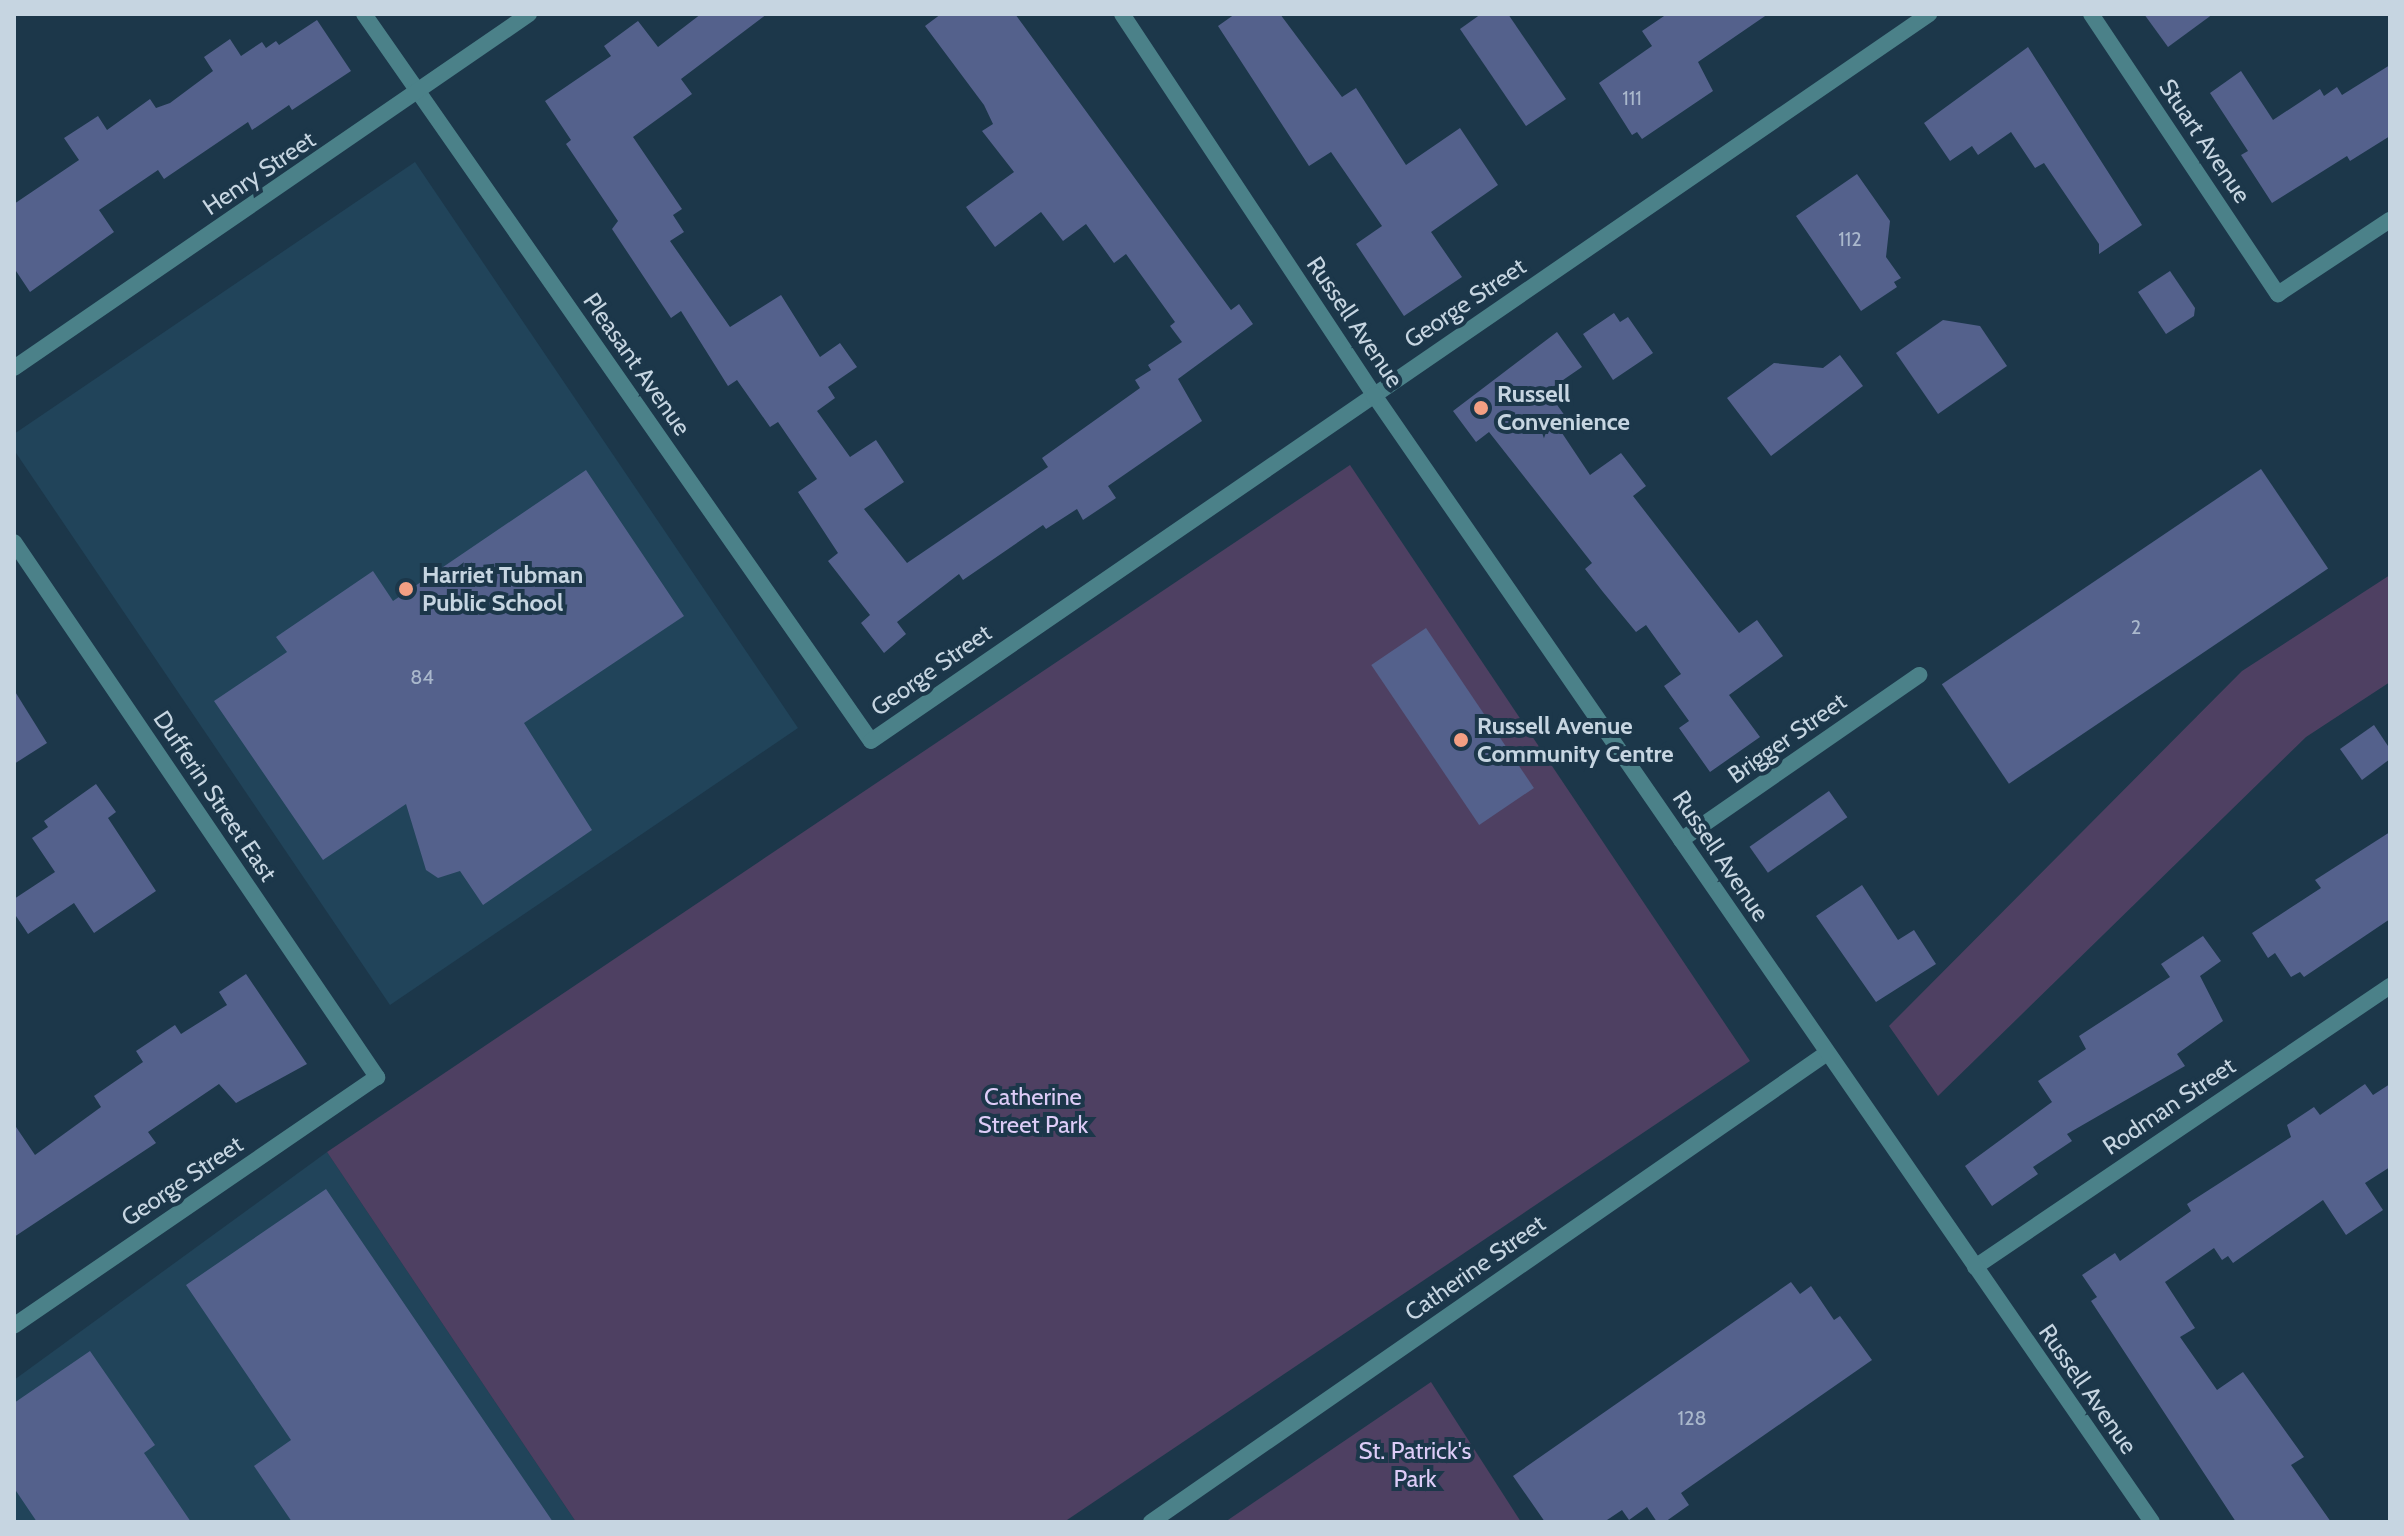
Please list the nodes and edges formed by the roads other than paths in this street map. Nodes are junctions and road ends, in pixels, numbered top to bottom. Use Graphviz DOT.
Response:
graph roads {
  1 [pos="364,14"];
  2 [pos="529,14"];
  3 [pos="1122,14"];
  4 [pos="1929,14"];
  5 [pos="2091,14"];
  6 [pos="417,91"];
  7 [pos="2390,220"];
  8 [pos="14,368"];
  9 [pos="1374,395"];
  10 [pos="14,542"];
  11 [pos="1919,675"];
  12 [pos="871,741"];
  13 [pos="1681,840"];
  14 [pos="2390,986"];
  15 [pos="1827,1053"];
  16 [pos="377,1077"];
  17 [pos="1975,1267"];
  18 [pos="14,1326"];
  19 [pos="1151,1522"];
  20 [pos="2152,1522"];
  1 -- 6 [label="street, Pleasant Avenue"];
  2 -- 6 [label="street, Henry Street"];
  3 -- 9 [label="street, Russell Avenue"];
  4 -- 9 [label="street, George Street"];
  5 -- 7 [label="street, Stuart Avenue"];
  6 -- 8 [label="street, Henry Street"];
  6 -- 12 [label="street, Pleasant Avenue"];
  9 -- 12 [label="street, George Street"];
  9 -- 13 [label="street, Russell Avenue"];
  10 -- 16 [label="street, Dufferin Street East"];
  11 -- 13 [label="street, Brigger Street"];
  13 -- 15 [label="street, Russell Avenue"];
  14 -- 17 [label="street, Rodman Street"];
  15 -- 17 [label="street, Russell Avenue"];
  15 -- 19 [label="street, Catherine Street"];
  16 -- 18 [label="street, George Street"];
  17 -- 20 [label="street, Russell Avenue"];
}
